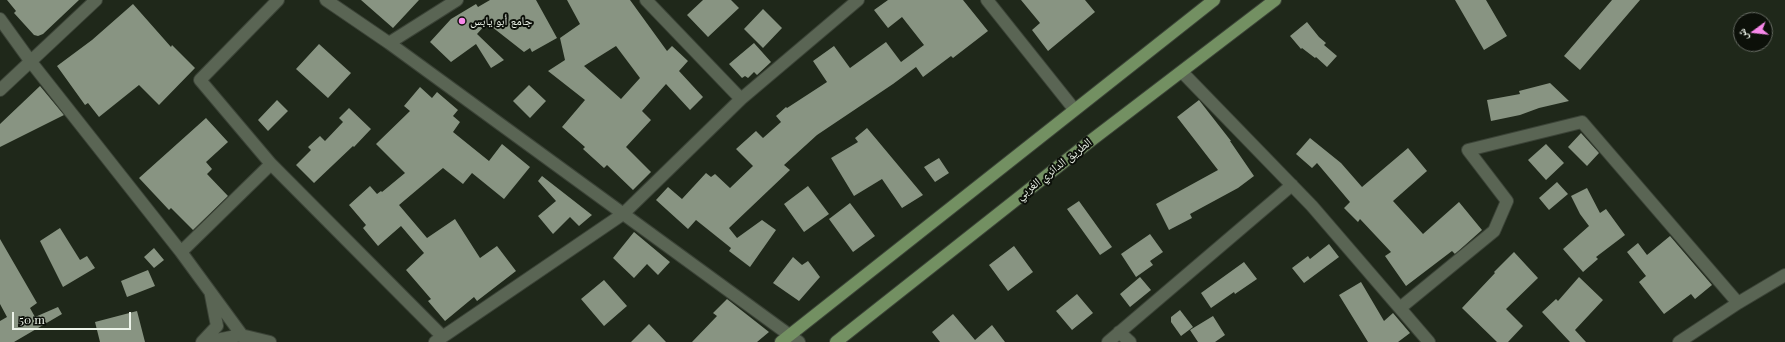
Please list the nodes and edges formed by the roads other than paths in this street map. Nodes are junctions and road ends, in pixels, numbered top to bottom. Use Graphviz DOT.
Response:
graph roads {
  1 [pos="96,0"];
  2 [pos="278,0"];
  3 [pos="326,0"];
  4 [pos="458,0"];
  5 [pos="646,0"];
  6 [pos="858,0"];
  7 [pos="988,0"];
  8 [pos="1214,0"];
  9 [pos="1275,0"];
  10 [pos="0,19"];
  11 [pos="389,43"];
  12 [pos="31,62"];
  13 [pos="1182,72"];
  14 [pos="0,90"];
  15 [pos="741,99"];
  16 [pos="1074,110"];
  17 [pos="271,164"];
  18 [pos="1292,185"];
  19 [pos="623,214"];
  20 [pos="181,252"];
  21 [pos="1785,275"];
  22 [pos="210,292"];
  23 [pos="1738,303"];
  24 [pos="1400,308"];
  25 [pos="1119,332"];
  26 [pos="244,339"];
  27 [pos="438,339"];
  28 [pos="790,340"];
  29 [pos="202,342"];
  30 [pos="207,342"];
  31 [pos="270,342"];
  32 [pos="836,342"];
  33 [pos="1108,342"];
  34 [pos="1130,342"];
  35 [pos="1429,342"];
  36 [pos="1679,342"];
  1 -- 12 [label="street"];
  2 -- 17 [label="street"];
  3 -- 11 [label="street"];
  4 -- 11 [label="street"];
  5 -- 15 [label="street"];
  6 -- 15 [label="street"];
  7 -- 16 [label="street"];
  8 -- 16 [label="main road"];
  9 -- 13 [label="main road, الطريق الدائري الغربي"];
  10 -- 12 [label="street"];
  11 -- 19 [label="street"];
  12 -- 14 [label="street"];
  12 -- 20 [label="street"];
  13 -- 18 [label="street"];
  13 -- 32 [label="main road, الطريق الدائري الغربي"];
  15 -- 19 [label="street"];
  16 -- 28 [label="main road"];
  17 -- 20 [label="street"];
  17 -- 27 [label="street"];
  18 -- 24 [label="street"];
  18 -- 25 [label="street"];
  19 -- 27 [label="street"];
  19 -- 28 [label="street"];
  20 -- 22 [label="street"];
  21 -- 23 [label="street"];
  22 -- 26 [label="street"];
  22 -- 29 [label="street"];
  23 -- 24 [label="street"];
  23 -- 36 [label="street"];
  24 -- 35 [label="street"];
  25 -- 33 [label="street"];
  25 -- 34 [label="street"];
  26 -- 30 [label="street"];
  26 -- 31 [label="street"];
}
